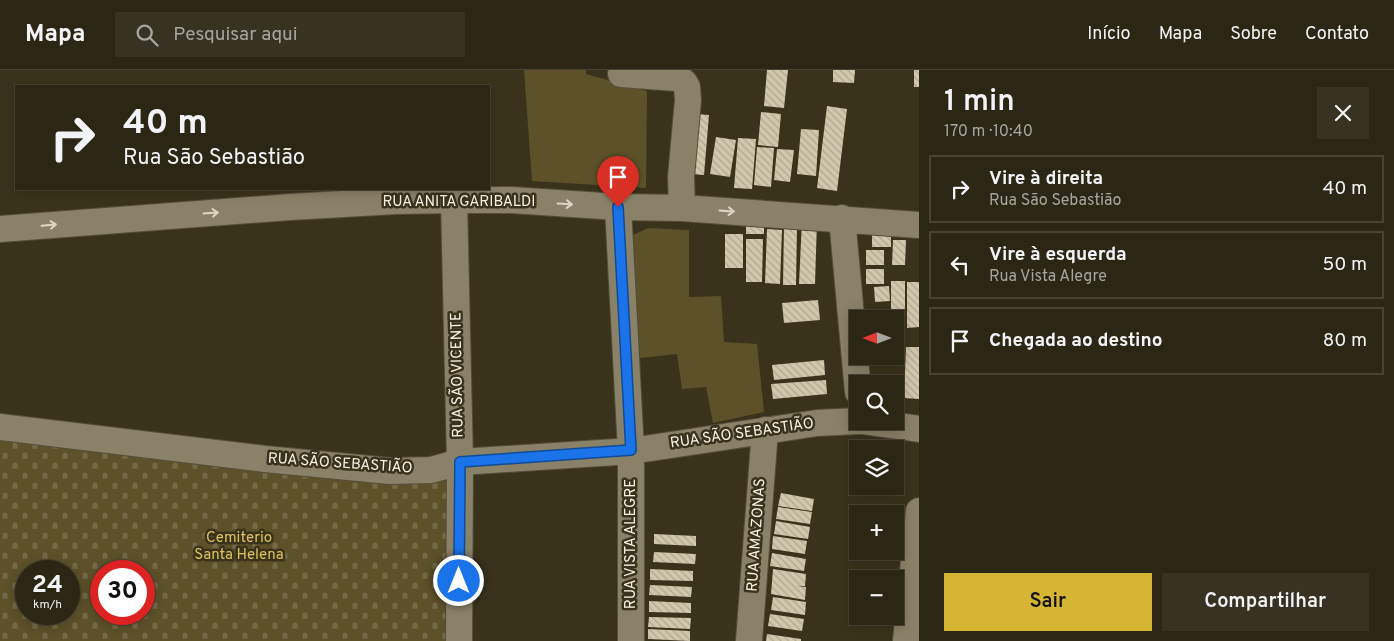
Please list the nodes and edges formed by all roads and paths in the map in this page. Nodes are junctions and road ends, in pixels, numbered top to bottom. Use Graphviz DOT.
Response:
graph roads {
  1 [pos="621,74"];
  2 [pos="454,200"];
  3 [pos="618,207"];
  4 [pos="682,208"];
  5 [pos="842,218"];
  6 [pos="919,225"];
  7 [pos="0,229"];
  8 [pos="856,375"];
  9 [pos="849,421"];
  10 [pos="0,427"];
  11 [pos="904,427"];
  12 [pos="919,429"];
  13 [pos="765,430"];
  14 [pos="631,450"];
  15 [pos="460,462"];
  16 [pos="919,511"];
  17 [pos="459,641"];
  18 [pos="631,641"];
  19 [pos="750,641"];
  20 [pos="906,641"];
  1 -- 4 [label="street"];
  2 -- 3 [label="street, RUA ANITA GARIBALDI, one-way"];
  7 -- 2 [label="street, RUA ANITA GARIBALDI, one-way"];
  2 -- 15 [label="street, RUA SÃO VICENTE"];
  3 -- 4 [label="street, RUA ANITA GARIBALDI"];
  3 -- 14 [label="street, RUA VISTA ALEGRE"];
  4 -- 5 [label="street, RUA ANITA GARIBALDI, one-way"];
  5 -- 6 [label="street, RUA ANITA GARIBALDI"];
  5 -- 8 [label="street"];
  9 -- 13 [label="street, RUA SÃO SEBASTIÃO"];
  10 -- 15 [label="street, RUA SÃO SEBASTIÃO"];
  11 -- 12 [label="street"];
  13 -- 14 [label="street, RUA SÃO SEBASTIÃO"];
  13 -- 19 [label="street, RUA AMAZONAS"];
  14 -- 15 [label="street, RUA SÃO SEBASTIÃO"];
  14 -- 18 [label="street, RUA VISTA ALEGRE"];
  15 -- 17 [label="street, RUA SÃO VICENTE"];
  16 -- 20 [label="street"];
}
